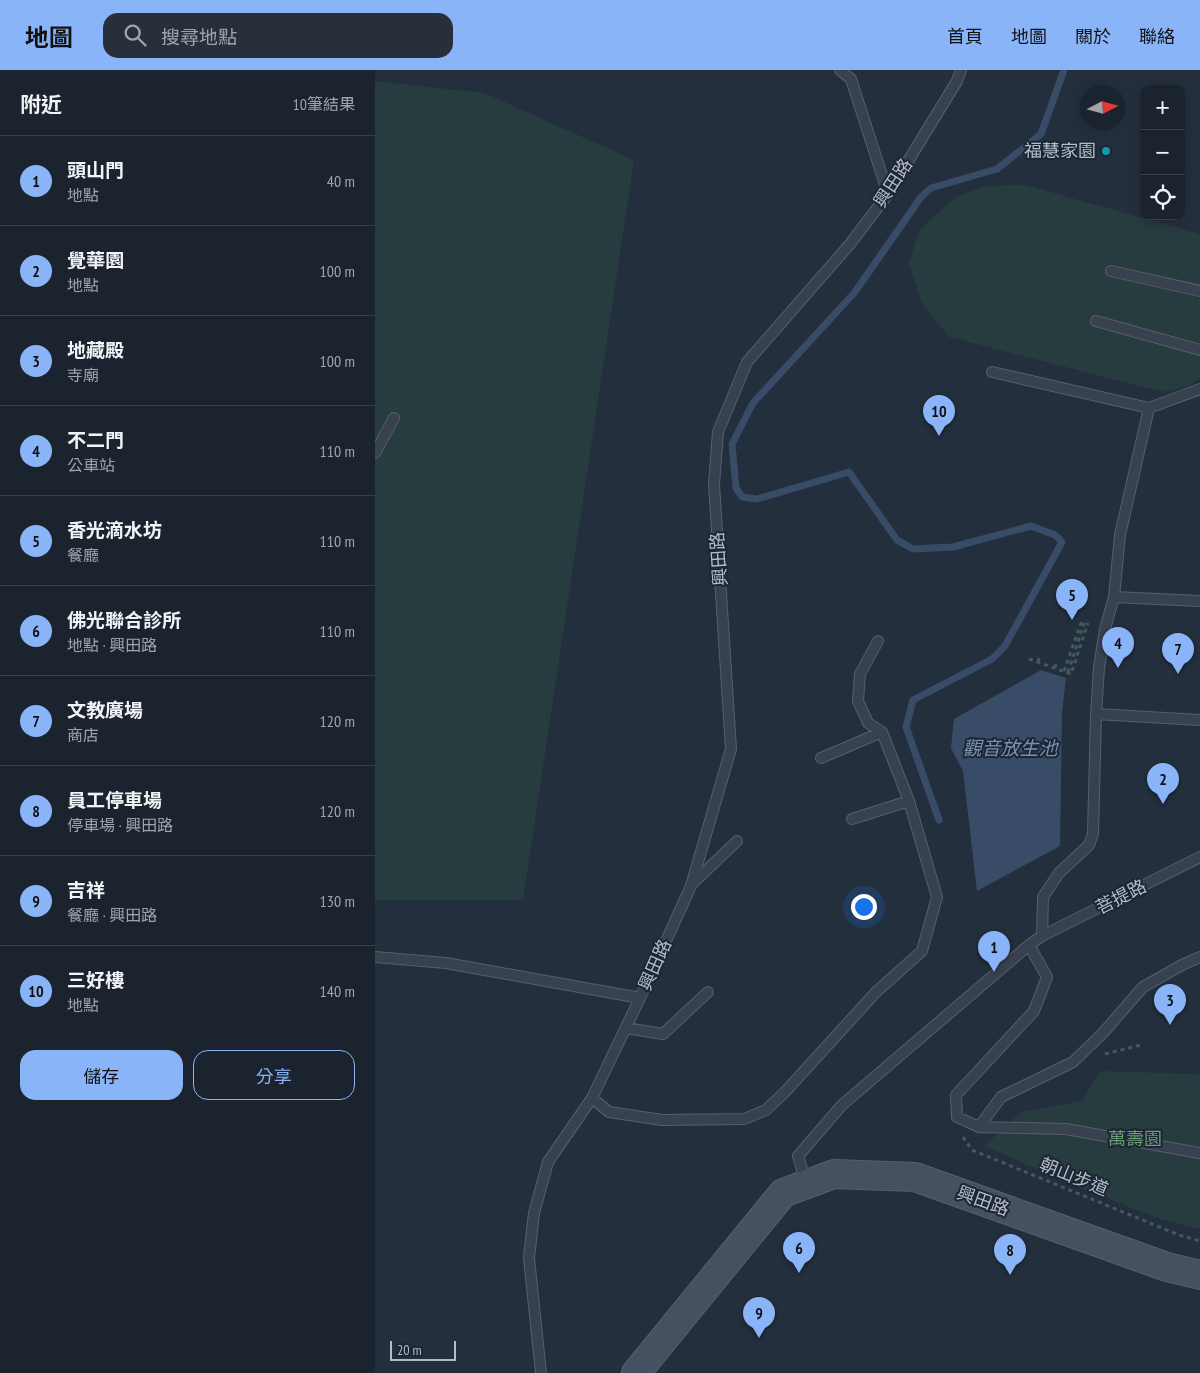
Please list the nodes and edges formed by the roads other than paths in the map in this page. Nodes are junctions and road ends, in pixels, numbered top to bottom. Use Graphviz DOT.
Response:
graph roads {
  1 [pos="840,70"];
  2 [pos="961,70"];
  3 [pos="888,194"];
  4 [pos="1111,271"];
  5 [pos="1200,291"];
  6 [pos="1095,321"];
  7 [pos="1200,350"];
  8 [pos="992,372"];
  9 [pos="1200,389"];
  10 [pos="1149,408"];
  11 [pos="394,418"];
  12 [pos="375,453"];
  13 [pos="1114,597"];
  14 [pos="1200,601"];
  15 [pos="878,641"];
  16 [pos="1096,714"];
  17 [pos="1200,720"];
  18 [pos="882,732"];
  19 [pos="821,758"];
  20 [pos="909,801"];
  21 [pos="852,819"];
  22 [pos="737,841"];
  23 [pos="1200,857"];
  24 [pos="691,886"];
  25 [pos="1042,936"];
  26 [pos="1029,945"];
  27 [pos="375,956"];
  28 [pos="1200,956"];
  29 [pos="708,992"];
  30 [pos="640,998"];
  31 [pos="625,1028"];
  32 [pos="592,1098"];
  33 [pos="979,1127"];
  34 [pos="1200,1153"];
  35 [pos="807,1184"];
  36 [pos="1200,1275"];
  37 [pos="643,1371"];
  38 [pos="541,1373"];
  1 -- 3 [label="lane"];
  2 -- 3 [label="lane, 興田路"];
  3 -- 24 [label="lane, 興田路"];
  4 -- 5 [label="lane"];
  6 -- 7 [label="lane"];
  8 -- 10 [label="lane"];
  9 -- 10 [label="lane"];
  10 -- 13 [label="lane"];
  11 -- 12 [label="lane"];
  13 -- 14 [label="lane"];
  13 -- 16 [label="lane"];
  15 -- 18 [label="lane"];
  16 -- 17 [label="lane"];
  16 -- 25 [label="lane"];
  18 -- 19 [label="lane"];
  18 -- 20 [label="lane"];
  20 -- 21 [label="lane"];
  20 -- 32 [label="lane"];
  22 -- 24 [label="lane"];
  23 -- 25 [label="lane, 菩提路"];
  24 -- 30 [label="lane, 興田路"];
  25 -- 26 [label="lane, 菩提路"];
  26 -- 33 [label="lane"];
  26 -- 35 [label="lane, 菩提路"];
  27 -- 30 [label="lane"];
  28 -- 33 [label="lane"];
  29 -- 31 [label="lane"];
  30 -- 31 [label="lane, 興田路"];
  31 -- 32 [label="lane, 興田路"];
  32 -- 38 [label="lane, 興田路"];
  33 -- 34 [label="lane"];
  35 -- 36 [label="street, 興田路"];
  35 -- 37 [label="street, 興田路"];
}
